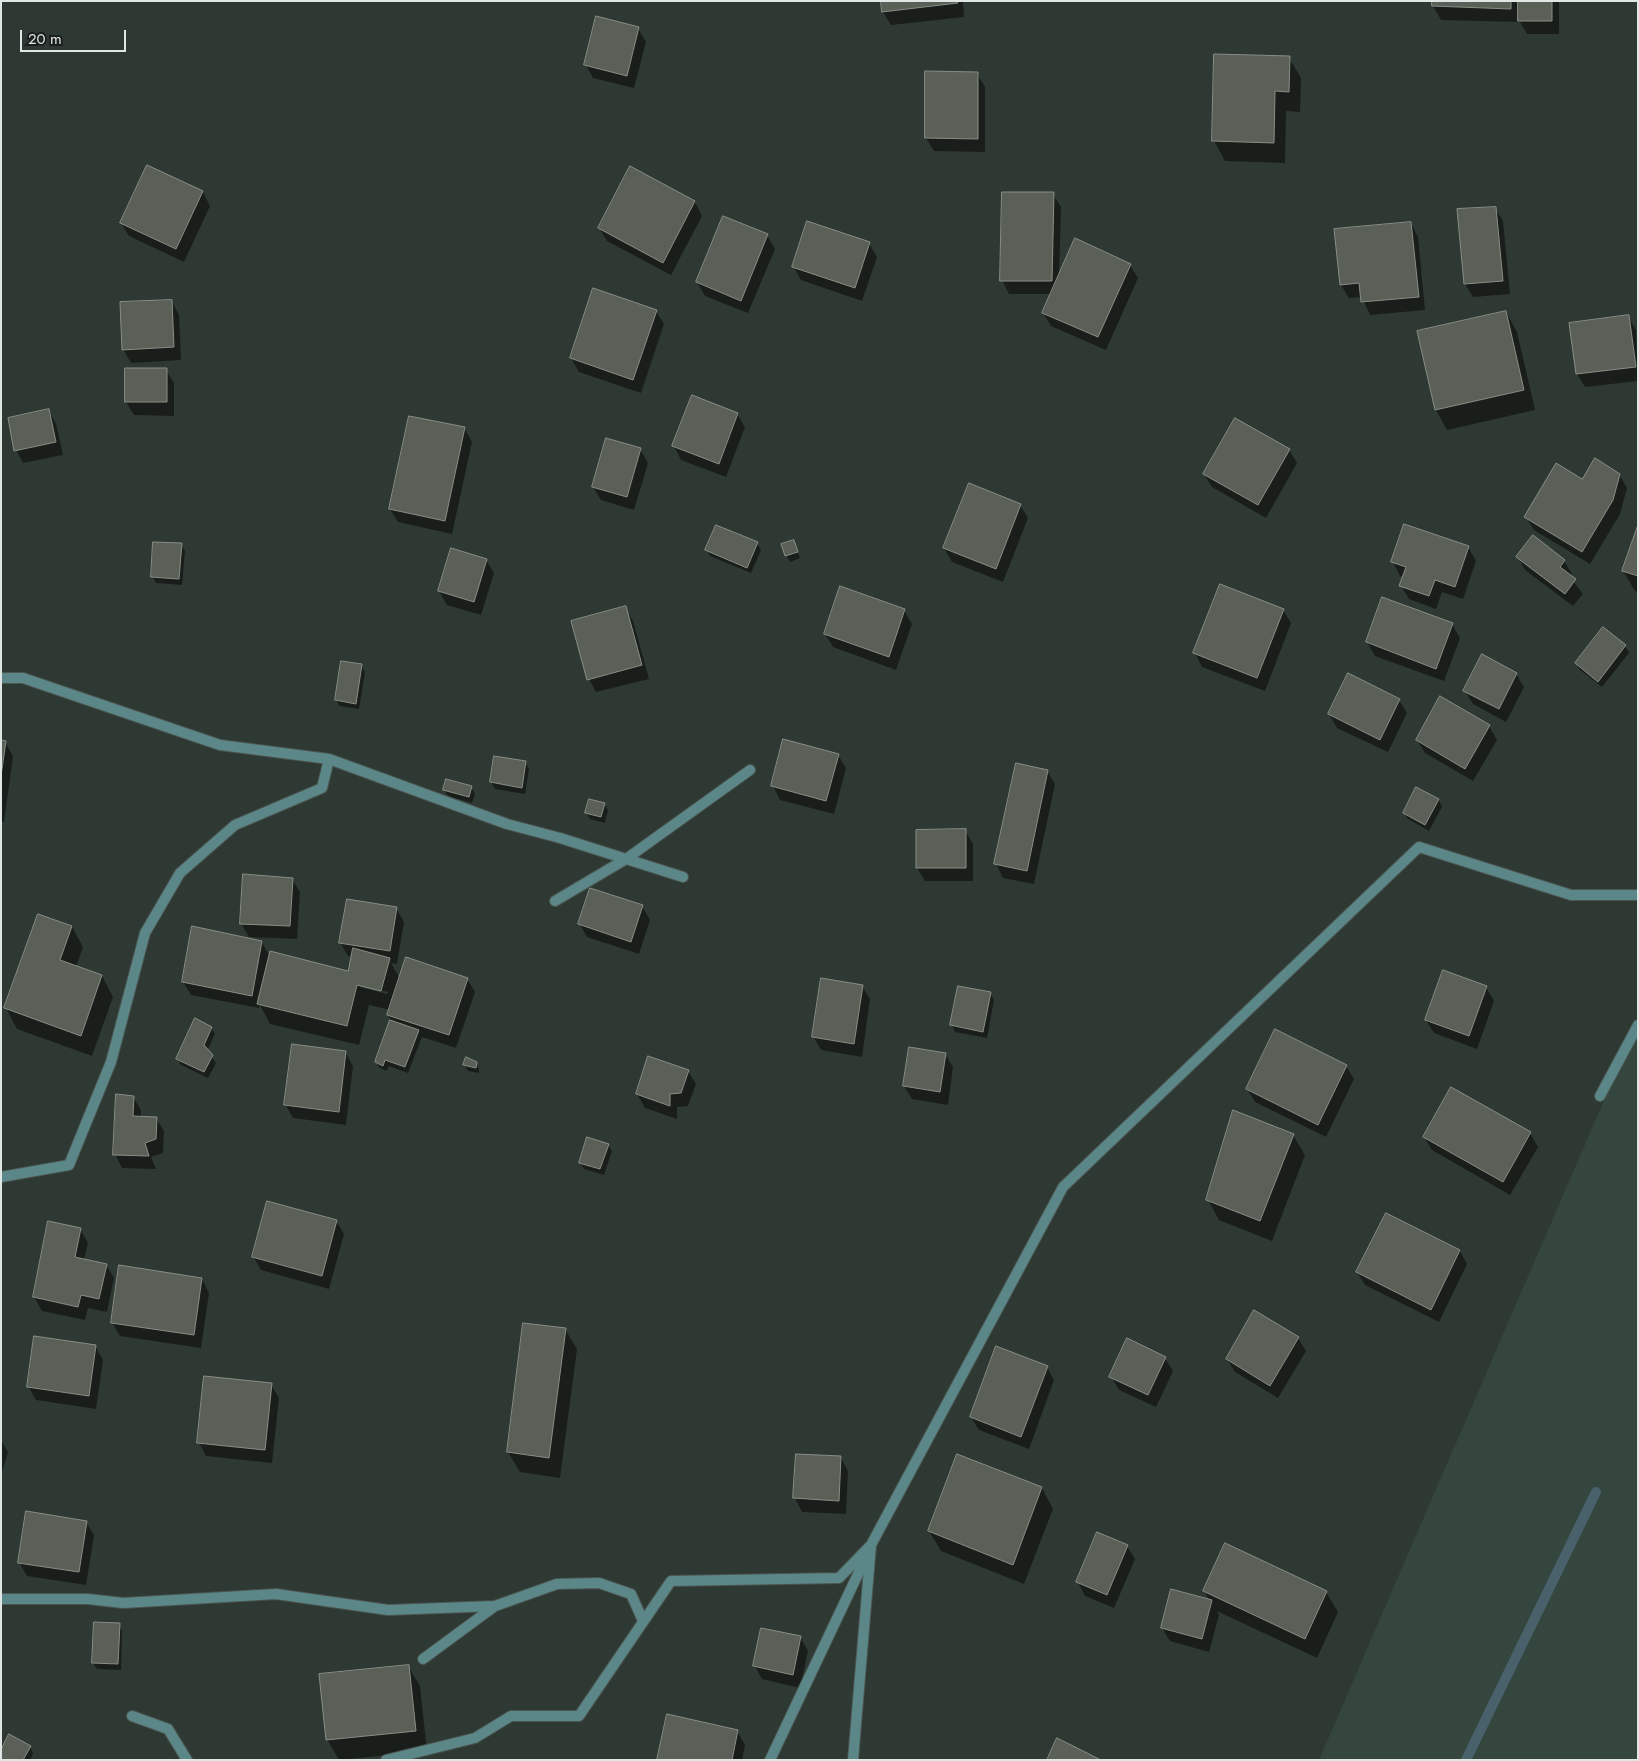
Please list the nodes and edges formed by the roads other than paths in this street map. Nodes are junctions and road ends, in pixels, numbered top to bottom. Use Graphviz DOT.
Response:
graph roads {
  1 [pos="1,678"];
  2 [pos="329,759"];
  3 [pos="750,770"];
  4 [pos="626,859"];
  5 [pos="683,877"];
  6 [pos="1638,895"];
  7 [pos="555,901"];
  8 [pos="1638,1025"];
  9 [pos="1600,1096"];
  10 [pos="1,1177"];
  11 [pos="871,1545"];
  12 [pos="1,1599"];
  13 [pos="495,1606"];
  14 [pos="643,1621"];
  15 [pos="423,1659"];
  16 [pos="132,1716"];
  17 [pos="187,1760"];
  18 [pos="386,1760"];
  19 [pos="770,1760"];
  20 [pos="853,1760"];
  1 -- 2 [label="street"];
  2 -- 4 [label="street"];
  2 -- 10 [label="street"];
  3 -- 4 [label="street"];
  4 -- 5 [label="street"];
  4 -- 7 [label="street"];
  6 -- 11 [label="street"];
  8 -- 9 [label="street"];
  11 -- 14 [label="street"];
  11 -- 19 [label="street"];
  11 -- 20 [label="street"];
  12 -- 13 [label="street"];
  13 -- 14 [label="street"];
  13 -- 15 [label="street"];
  14 -- 18 [label="street"];
  16 -- 17 [label="street"];
}
